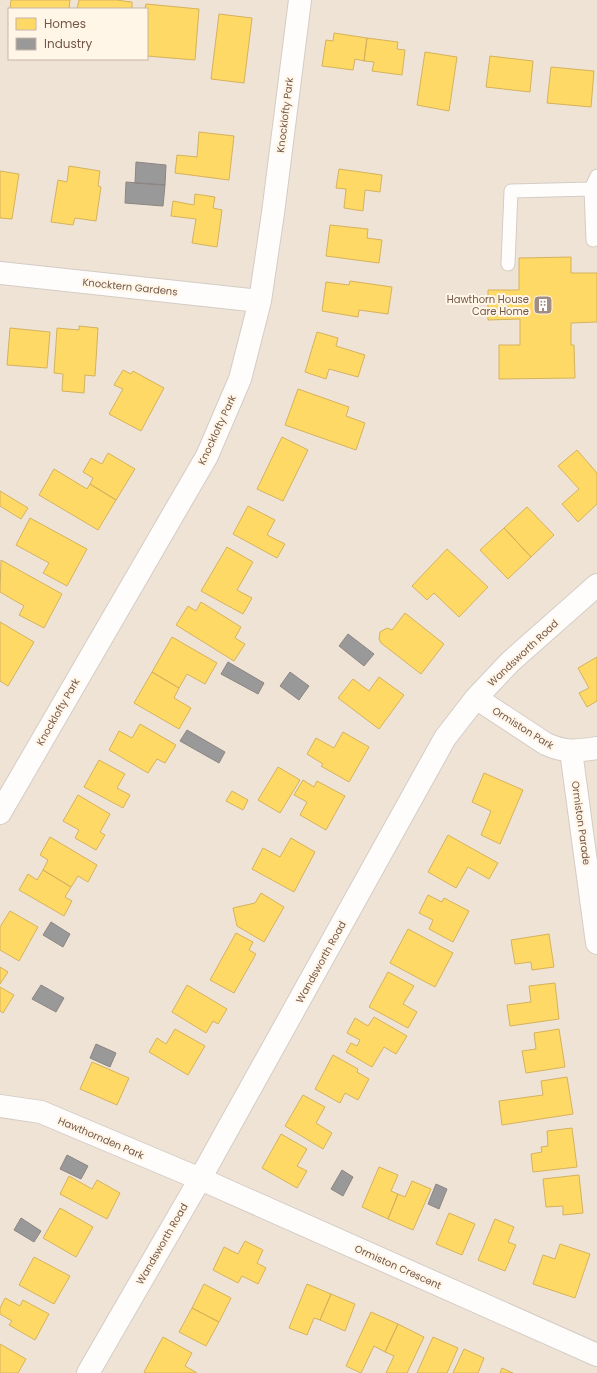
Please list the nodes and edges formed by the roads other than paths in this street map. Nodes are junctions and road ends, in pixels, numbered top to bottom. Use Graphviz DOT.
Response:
graph roads {
  1 [pos="300,0"];
  2 [pos="597,176"];
  3 [pos="591,189"];
  4 [pos="593,240"];
  5 [pos="508,264"];
  6 [pos="0,273"];
  7 [pos="260,301"];
  8 [pos="597,585"];
  9 [pos="476,698"];
  10 [pos="597,748"];
  11 [pos="571,751"];
  12 [pos="0,813"];
  13 [pos="597,943"];
  14 [pos="0,1106"];
  15 [pos="200,1179"];
  16 [pos="597,1355"];
  17 [pos="88,1373"];
  1 -- 7 [label="street, Knocklofty Park"];
  2 -- 3 [label="lane"];
  3 -- 4 [label="lane"];
  3 -- 5 [label="lane"];
  6 -- 7 [label="street, Knocktern Gardens"];
  7 -- 12 [label="street, Knocklofty Park"];
  8 -- 9 [label="street, Wandsworth Road"];
  9 -- 11 [label="street, Ormiston Park"];
  9 -- 15 [label="street, Wandsworth Road"];
  10 -- 11 [label="street, Ormiston Park"];
  11 -- 13 [label="street, Ormiston Parade"];
  14 -- 15 [label="street, Hawthornden Park"];
  15 -- 16 [label="street, Ormiston Crescent"];
  15 -- 17 [label="street, Wandsworth Road"];
}
